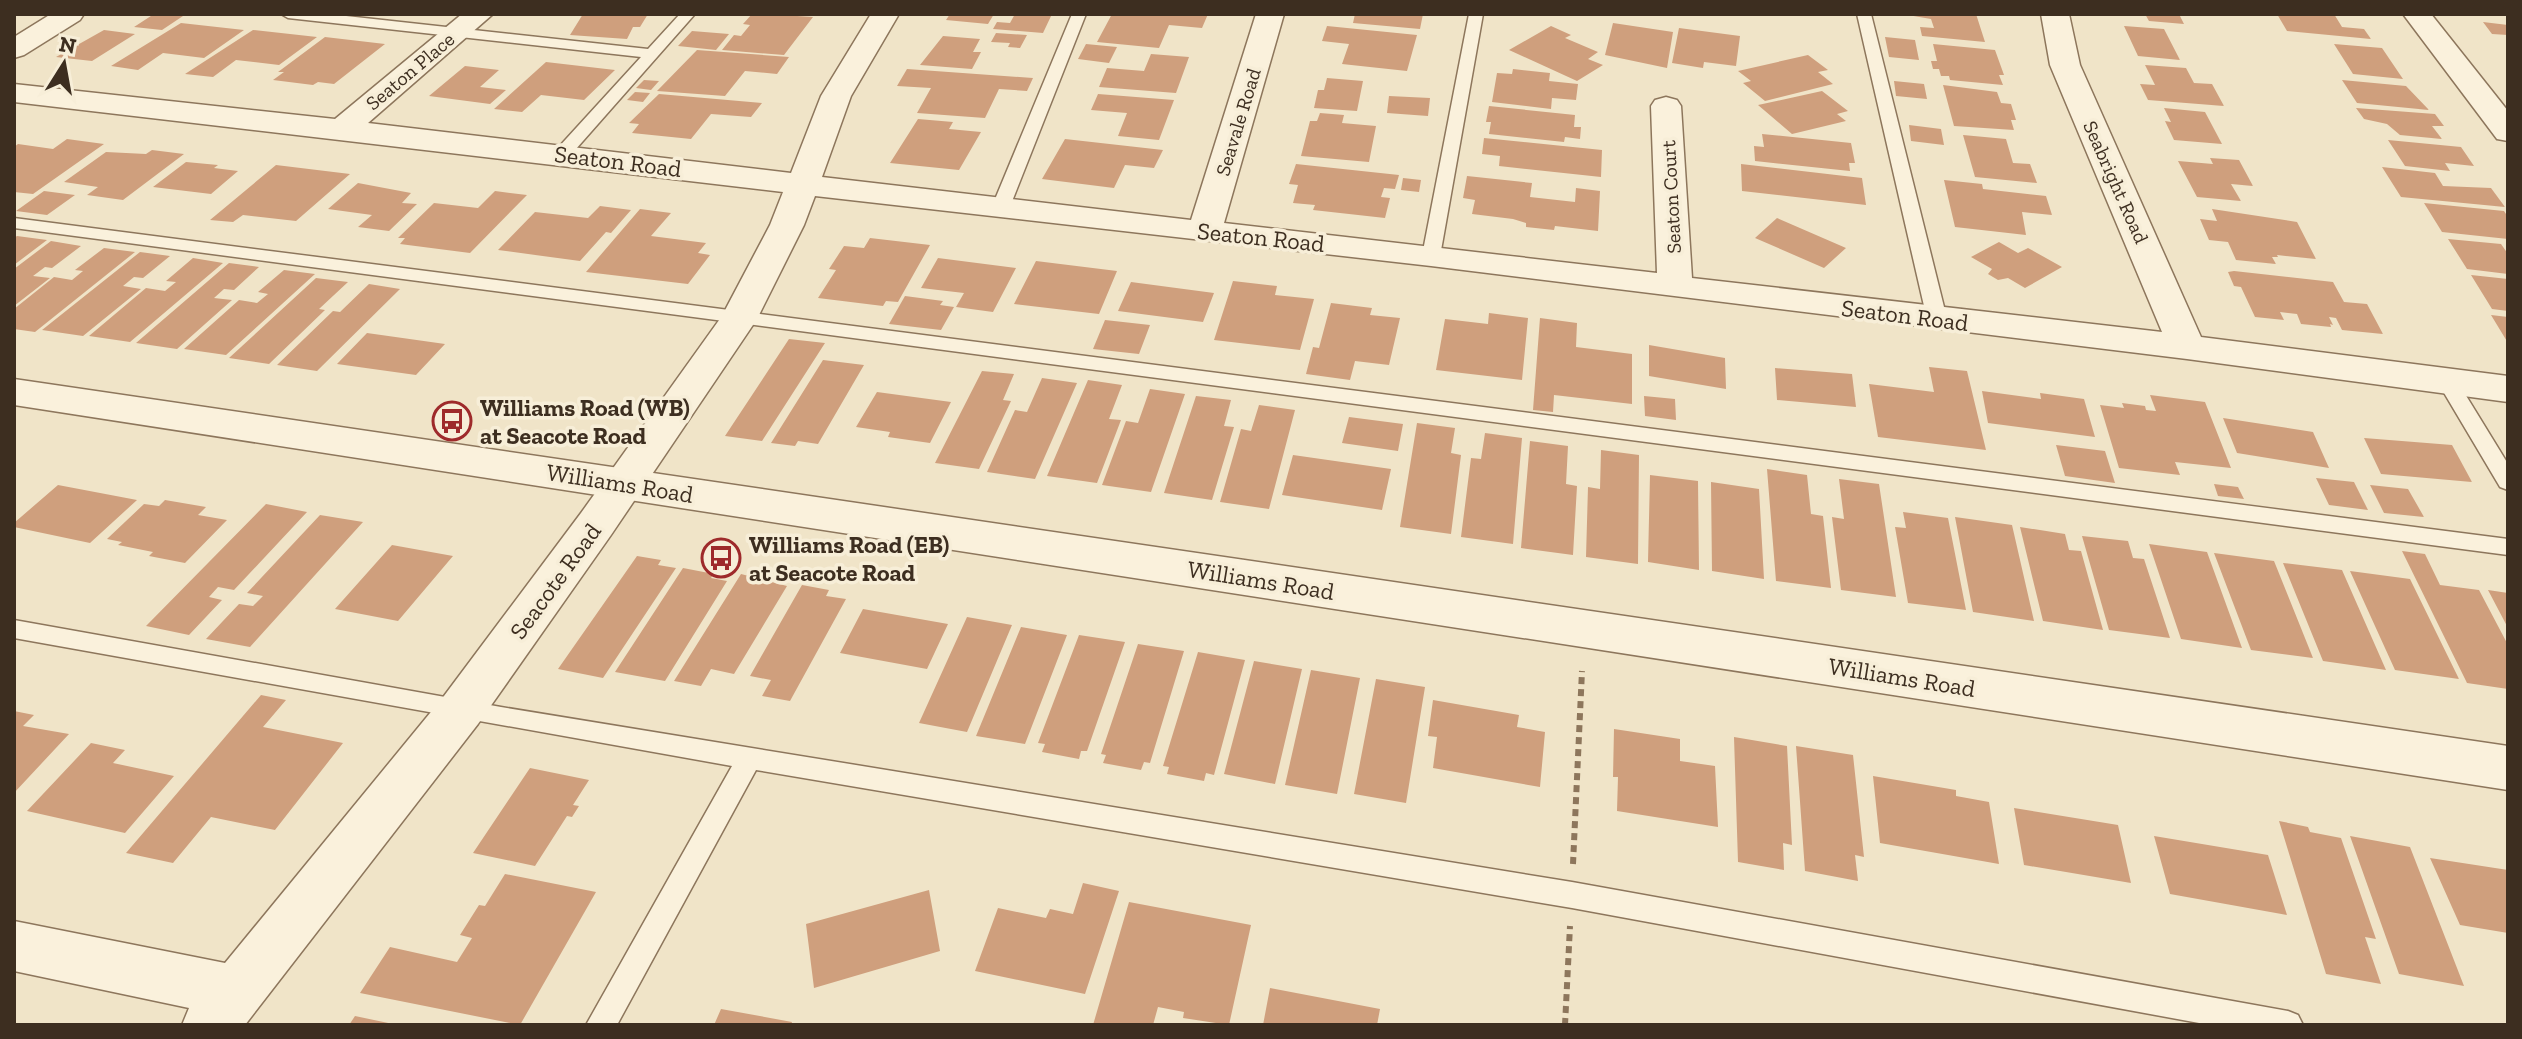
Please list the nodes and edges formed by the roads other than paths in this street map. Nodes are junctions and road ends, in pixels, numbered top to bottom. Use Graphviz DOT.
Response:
graph roads {
  1 [pos="70,14"];
  2 [pos="288,14"];
  3 [pos="688,14"];
  4 [pos="885,14"];
  5 [pos="1079,14"];
  6 [pos="1270,14"];
  7 [pos="1476,14"];
  8 [pos="1864,14"];
  9 [pos="2055,14"];
  10 [pos="2417,14"];
  11 [pos="468,23"];
  12 [pos="14,49"];
  13 [pos="652,54"];
  14 [pos="14,93"];
  15 [pos="1666,106"];
  16 [pos="342,129"];
  17 [pos="2508,132"];
  18 [pos="562,154"];
  19 [pos="802,184"];
  20 [pos="1000,209"];
  21 [pos="14,223"];
  22 [pos="1205,230"];
  23 [pos="1431,256"];
  24 [pos="1675,287"];
  25 [pos="739,319"];
  26 [pos="1937,319"];
  27 [pos="2187,347"];
  28 [pos="2447,381"];
  29 [pos="2508,389"];
  30 [pos="14,392"];
  31 [pos="2508,482"];
  32 [pos="625,483"];
  33 [pos="2508,547"];
  34 [pos="14,629"];
  35 [pos="461,710"];
  36 [pos="750,758"];
  37 [pos="2508,768"];
  38 [pos="14,946"];
  39 [pos="224,1009"];
  40 [pos="601,1025"];
  41 [pos="2288,1025"];
  1 -- 12 [label="street"];
  2 -- 11 [label="lane"];
  3 -- 13 [label="lane"];
  4 -- 19 [label="street, Seacote Road"];
  5 -- 20 [label="lane"];
  6 -- 22 [label="street, Seavale Road"];
  7 -- 23 [label="lane"];
  8 -- 26 [label="lane"];
  9 -- 27 [label="street, Seabright Road"];
  10 -- 17 [label="street"];
  11 -- 13 [label="lane"];
  11 -- 16 [label="street, Seaton Place"];
  13 -- 18 [label="lane"];
  14 -- 16 [label="street, Seaton Road"];
  15 -- 24 [label="street, Seaton Court"];
  16 -- 18 [label="street, Seaton Road"];
  18 -- 19 [label="street, Seaton Road"];
  19 -- 20 [label="street, Seaton Road"];
  19 -- 25 [label="street, Seacote Road"];
  20 -- 22 [label="street, Seaton Road"];
  21 -- 25 [label="lane"];
  22 -- 23 [label="street, Seaton Road"];
  23 -- 24 [label="street, Seaton Road"];
  24 -- 26 [label="street, Seaton Road"];
  25 -- 32 [label="street, Seacote Road"];
  25 -- 33 [label="lane"];
  26 -- 27 [label="street, Seaton Road"];
  27 -- 28 [label="street, Seaton Road"];
  28 -- 29 [label="street, Seaton Road"];
  28 -- 31 [label="lane"];
  30 -- 32 [label="street, Williams Road"];
  32 -- 35 [label="street, Seacote Road"];
  32 -- 37 [label="street, Williams Road"];
  34 -- 35 [label="lane"];
  35 -- 36 [label="lane"];
  35 -- 39 [label="street, Seacote Road"];
  36 -- 40 [label="lane"];
  36 -- 41 [label="lane"];
  38 -- 39 [label="street"];
}
